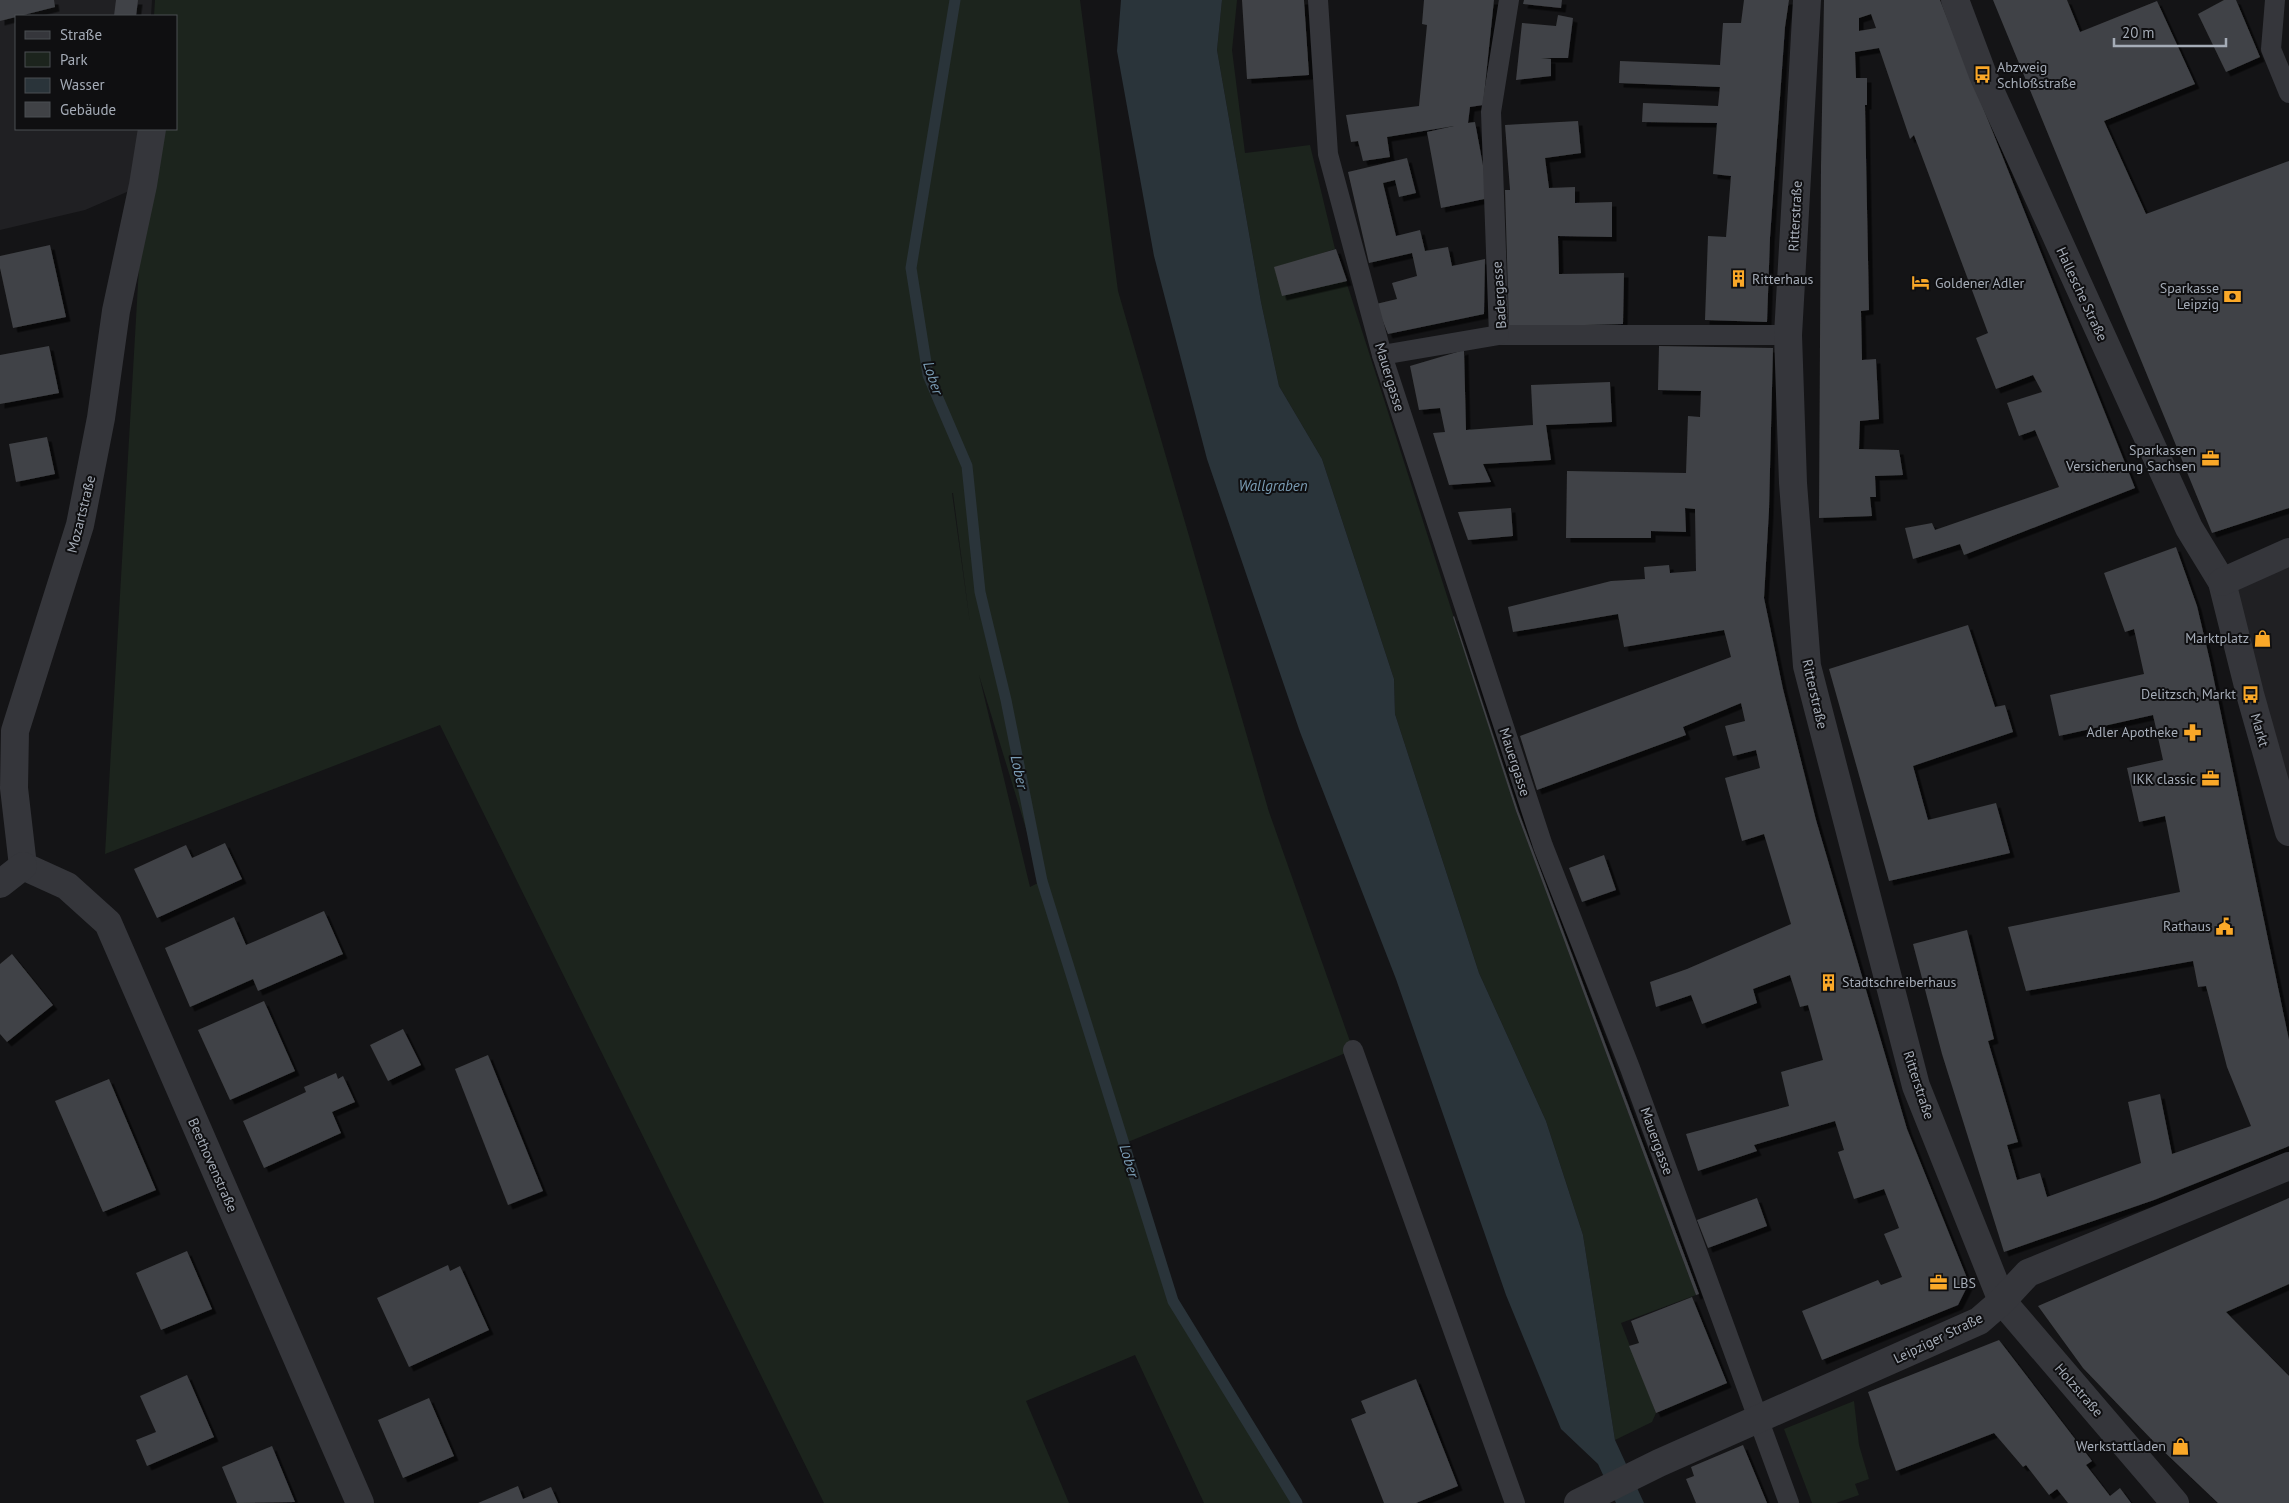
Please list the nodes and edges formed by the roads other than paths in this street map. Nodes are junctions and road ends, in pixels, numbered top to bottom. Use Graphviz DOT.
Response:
graph roads {
  1 [pos="1318,0"];
  2 [pos="1509,0"];
  3 [pos="1807,0"];
  4 [pos="1955,0"];
  5 [pos="2275,0"];
  6 [pos="2289,92"];
  7 [pos="152,130"];
  8 [pos="1788,334"];
  9 [pos="1499,335"];
  10 [pos="1382,355"];
  11 [pos="2289,552"];
  12 [pos="2222,582"];
  13 [pos="2289,832"];
  14 [pos="23,866"];
  15 [pos="0,884"];
  16 [pos="1352,1050"];
  17 [pos="2289,1166"];
  18 [pos="2002,1301"];
  19 [pos="1759,1419"];
  20 [pos="360,1503"];
  21 [pos="1515,1503"];
  22 [pos="1578,1503"];
  23 [pos="1789,1503"];
  24 [pos="2176,1503"];
  1 -- 10 [label="lane, Mauergasse"];
  2 -- 9 [label="lane, Badergasse"];
  3 -- 8 [label="street, Ritterstraße"];
  4 -- 12 [label="street, Hallesche Straße"];
  5 -- 6 [label="lane"];
  7 -- 14 [label="street, Mozartstraße"];
  8 -- 9 [label="lane, Badergasse"];
  8 -- 18 [label="street, Ritterstraße"];
  9 -- 10 [label="lane"];
  10 -- 19 [label="lane, Mauergasse"];
  11 -- 12 [label="street"];
  12 -- 13 [label="street, Markt"];
  14 -- 15 [label="street"];
  14 -- 20 [label="street, Beethovenstraße"];
  16 -- 21 [label="lane"];
  17 -- 18 [label="street, Leipziger Straße"];
  18 -- 19 [label="street, Leipziger Straße"];
  18 -- 24 [label="street, Holzstraße"];
  19 -- 22 [label="street, Leipziger Straße"];
  19 -- 23 [label="lane, Mauergasse"];
}
